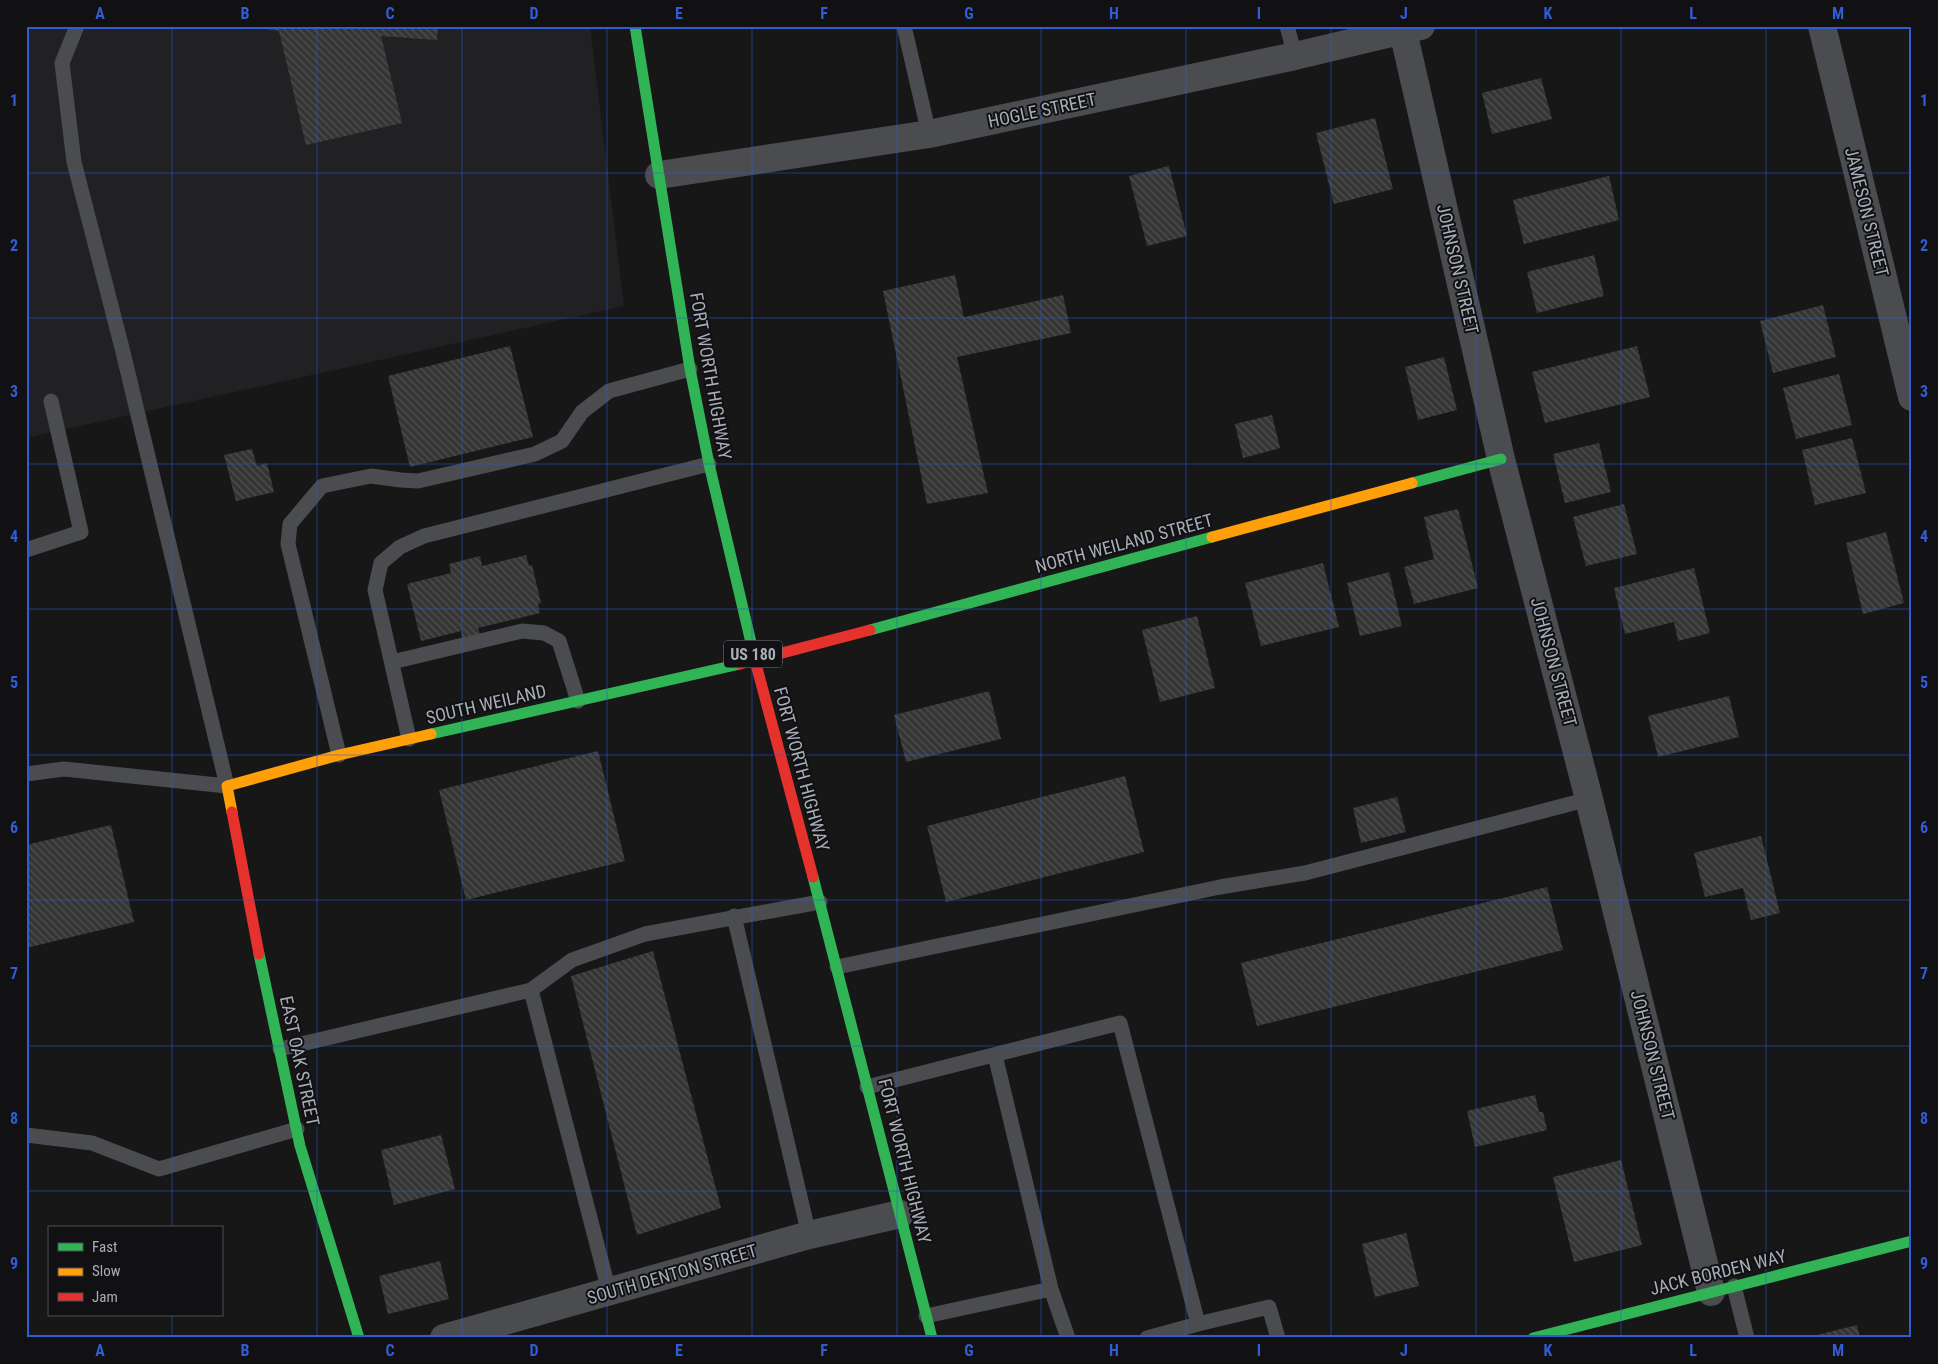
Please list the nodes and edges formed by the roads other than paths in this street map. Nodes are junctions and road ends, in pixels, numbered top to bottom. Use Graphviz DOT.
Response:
graph roads {
  1 [pos="77,26"];
  2 [pos="636,26"];
  3 [pos="904,26"];
  4 [pos="1287,26"];
  5 [pos="1822,26"];
  6 [pos="1412,29"];
  7 [pos="1295,56"];
  8 [pos="929,134"];
  9 [pos="659,175"];
  10 [pos="690,370"];
  11 [pos="1912,397"];
  12 [pos="51,400"];
  13 [pos="1501,459"];
  14 [pos="709,464"];
  15 [pos="26,550"];
  16 [pos="755,661"];
  17 [pos="392,662"];
  18 [pos="578,700"];
  19 [pos="409,740"];
  20 [pos="339,755"];
  21 [pos="26,774"];
  22 [pos="227,786"];
  23 [pos="1590,799"];
  24 [pos="820,902"];
  25 [pos="734,916"];
  26 [pos="837,967"];
  27 [pos="532,990"];
  28 [pos="280,1049"];
  29 [pos="995,1055"];
  30 [pos="867,1086"];
  31 [pos="296,1129"];
  32 [pos="26,1135"];
  33 [pos="900,1214"];
  34 [pos="809,1235"];
  35 [pos="1912,1241"];
  36 [pos="1051,1288"];
  37 [pos="1723,1289"];
  38 [pos="609,1291"];
  39 [pos="926,1316"];
  40 [pos="1198,1324"];
  41 [pos="359,1338"];
  42 [pos="444,1338"];
  43 [pos="932,1338"];
  44 [pos="1068,1338"];
  45 [pos="1147,1338"];
  46 [pos="1278,1338"];
  47 [pos="1533,1338"];
  48 [pos="1747,1338"];
  1 -- 22 [label="lane"];
  2 -- 9 [label="street, FORT WORTH HIGHWAY / US 180"];
  3 -- 8 [label="lane"];
  4 -- 7 [label="lane"];
  5 -- 11 [label="street, JAMESON STREET"];
  6 -- 7 [label="street, HOGLE STREET"];
  6 -- 13 [label="street, JOHNSON STREET"];
  7 -- 8 [label="street, HOGLE STREET"];
  8 -- 9 [label="street, HOGLE STREET"];
  9 -- 10 [label="street, FORT WORTH HIGHWAY / US 180"];
  10 -- 14 [label="street, FORT WORTH HIGHWAY / US 180"];
  10 -- 20 [label="lane"];
  12 -- 15 [label="lane"];
  13 -- 16 [label="street, NORTH WEILAND STREET"];
  13 -- 23 [label="street, JOHNSON STREET"];
  14 -- 16 [label="street, FORT WORTH HIGHWAY / US 180"];
  14 -- 17 [label="lane"];
  16 -- 18 [label="street, SOUTH WEILAND"];
  16 -- 24 [label="street, FORT WORTH HIGHWAY / US 180"];
  17 -- 18 [label="lane"];
  17 -- 19 [label="lane"];
  18 -- 19 [label="street, SOUTH WEILAND"];
  19 -- 20 [label="street, SOUTH WEILAND"];
  20 -- 22 [label="street, SOUTH WEILAND"];
  21 -- 22 [label="lane"];
  22 -- 28 [label="street, EAST OAK STREET"];
  23 -- 26 [label="lane"];
  23 -- 37 [label="street, JOHNSON STREET"];
  24 -- 25 [label="lane"];
  24 -- 26 [label="street, FORT WORTH HIGHWAY / US 180"];
  25 -- 27 [label="lane"];
  25 -- 34 [label="lane"];
  26 -- 30 [label="street, FORT WORTH HIGHWAY / US 180"];
  27 -- 28 [label="lane"];
  27 -- 38 [label="lane"];
  28 -- 31 [label="street, EAST OAK STREET"];
  29 -- 30 [label="lane"];
  29 -- 36 [label="lane"];
  29 -- 40 [label="lane"];
  30 -- 33 [label="street, FORT WORTH HIGHWAY / US 180"];
  31 -- 32 [label="lane"];
  31 -- 41 [label="street, EAST OAK STREET"];
  33 -- 34 [label="street, SOUTH DENTON STREET"];
  33 -- 39 [label="street, FORT WORTH HIGHWAY / US 180"];
  34 -- 38 [label="street, SOUTH DENTON STREET"];
  35 -- 37 [label="street, JACK BORDEN WAY"];
  36 -- 39 [label="lane"];
  36 -- 44 [label="lane"];
  37 -- 47 [label="street, JACK BORDEN WAY"];
  37 -- 48 [label="lane"];
  38 -- 42 [label="street, SOUTH DENTON STREET"];
  39 -- 43 [label="street, FORT WORTH HIGHWAY / US 180"];
  40 -- 45 [label="lane"];
  40 -- 46 [label="lane"];
}
